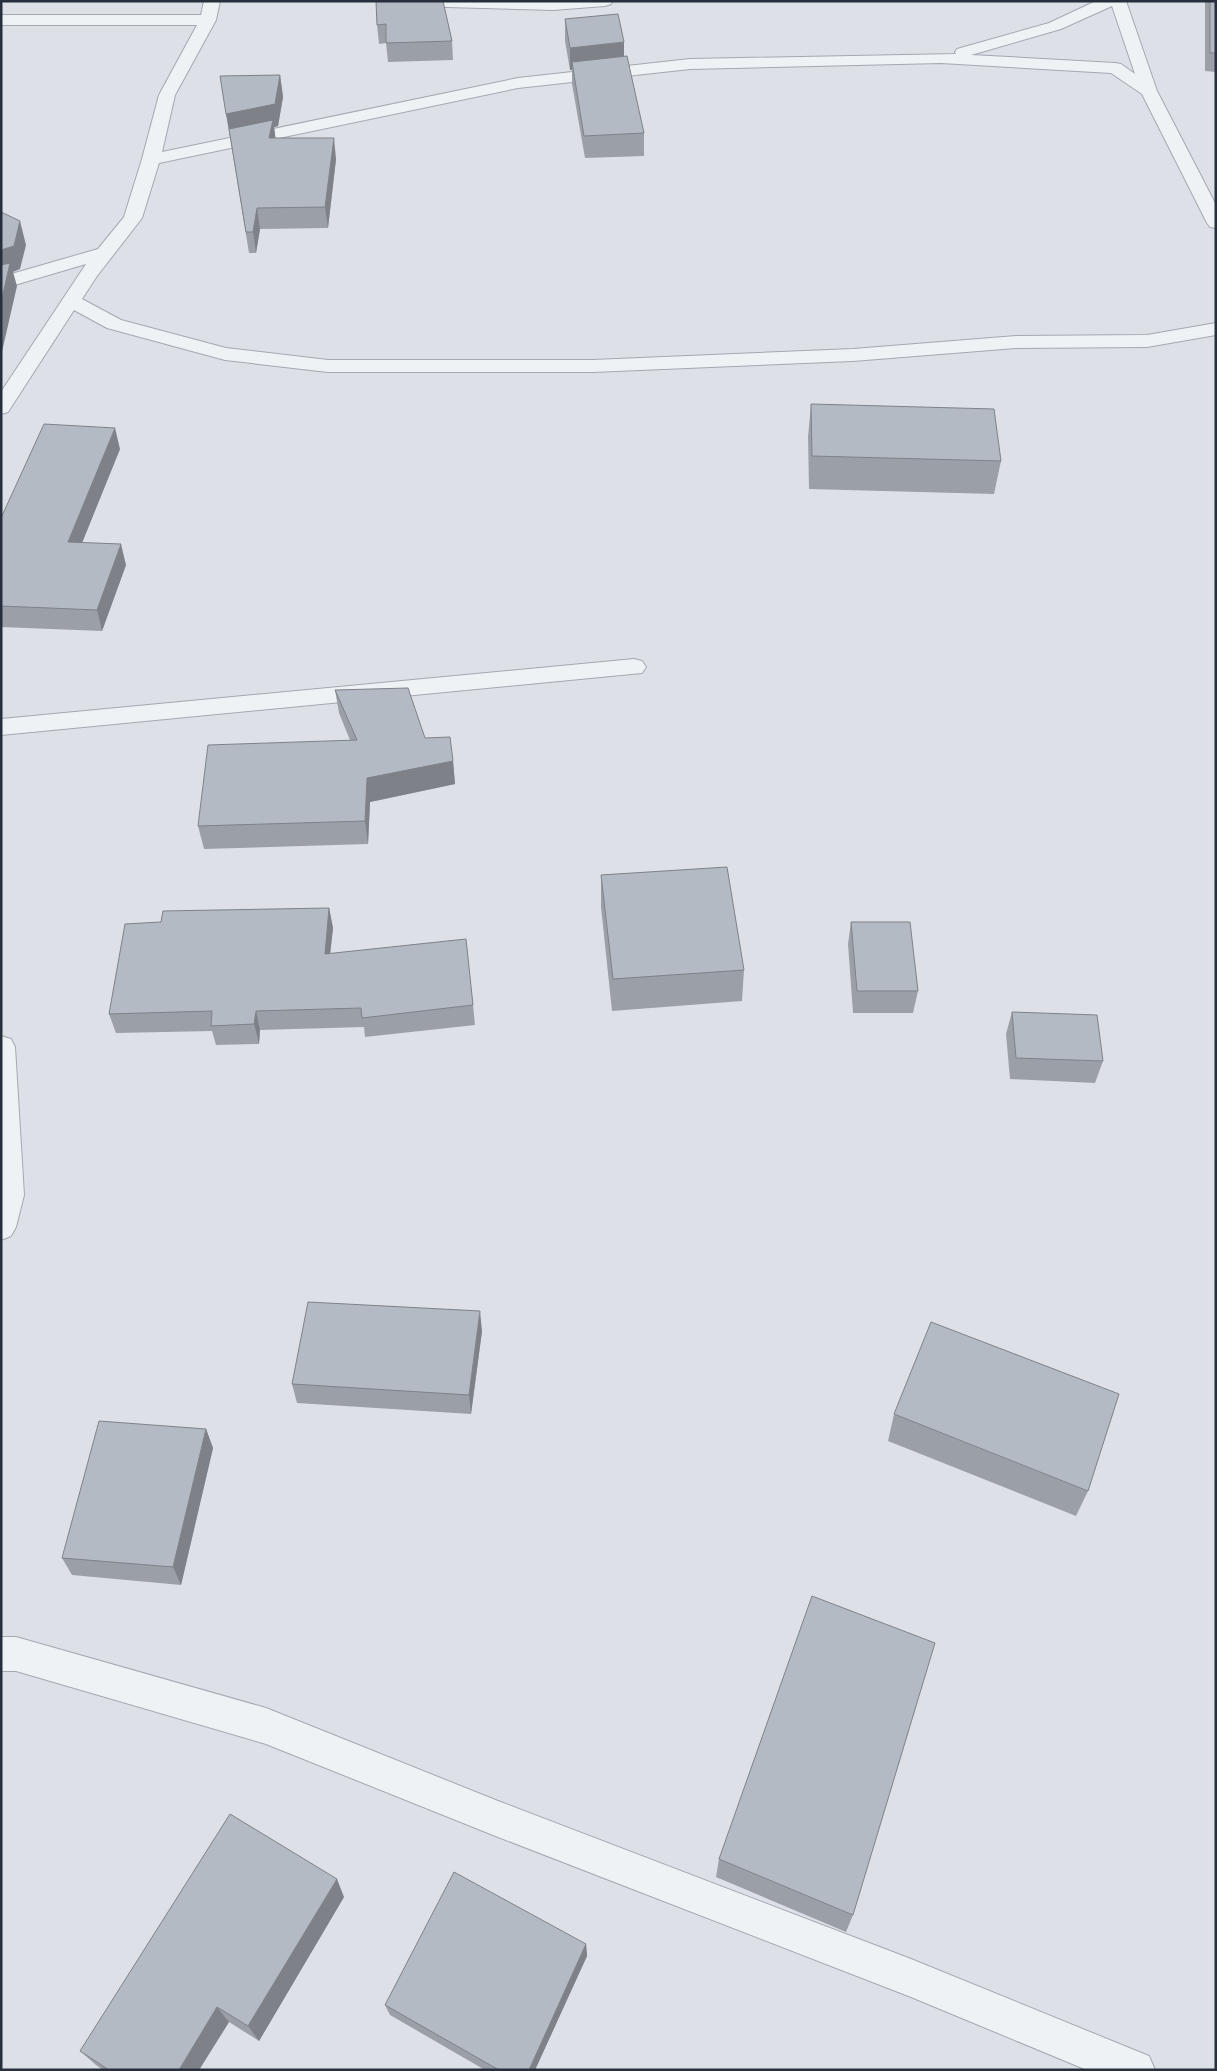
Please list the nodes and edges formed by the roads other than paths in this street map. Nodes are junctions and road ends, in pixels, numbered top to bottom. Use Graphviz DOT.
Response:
graph roads {
  1 [pos="212,1"];
  2 [pos="410,1"];
  3 [pos="605,1"];
  4 [pos="1110,1"];
  5 [pos="1118,1"];
  6 [pos="1,20"];
  7 [pos="208,20"];
  8 [pos="941,58"];
  9 [pos="1149,91"];
  10 [pos="151,159"];
  11 [pos="1216,223"];
  12 [pos="105,254"];
  13 [pos="1,283"];
  14 [pos="72,301"];
  15 [pos="1216,329"];
  16 [pos="1,408"];
  17 [pos="634,667"];
  18 [pos="1,727"];
  19 [pos="1,1047"];
  20 [pos="1,1227"];
  21 [pos="1,1654"];
  22 [pos="1135,2070"];
  1 -- 7 [label="street"];
  2 -- 3 [label="street"];
  4 -- 8 [label="street"];
  5 -- 9 [label="street"];
  6 -- 7 [label="street"];
  7 -- 10 [label="street"];
  8 -- 9 [label="street"];
  8 -- 10 [label="street"];
  9 -- 11 [label="street"];
  10 -- 12 [label="street"];
  12 -- 13 [label="street"];
  12 -- 14 [label="street"];
  14 -- 15 [label="street"];
  14 -- 16 [label="street"];
  17 -- 18 [label="street"];
  19 -- 20 [label="street"];
  21 -- 22 [label="street"];
}
